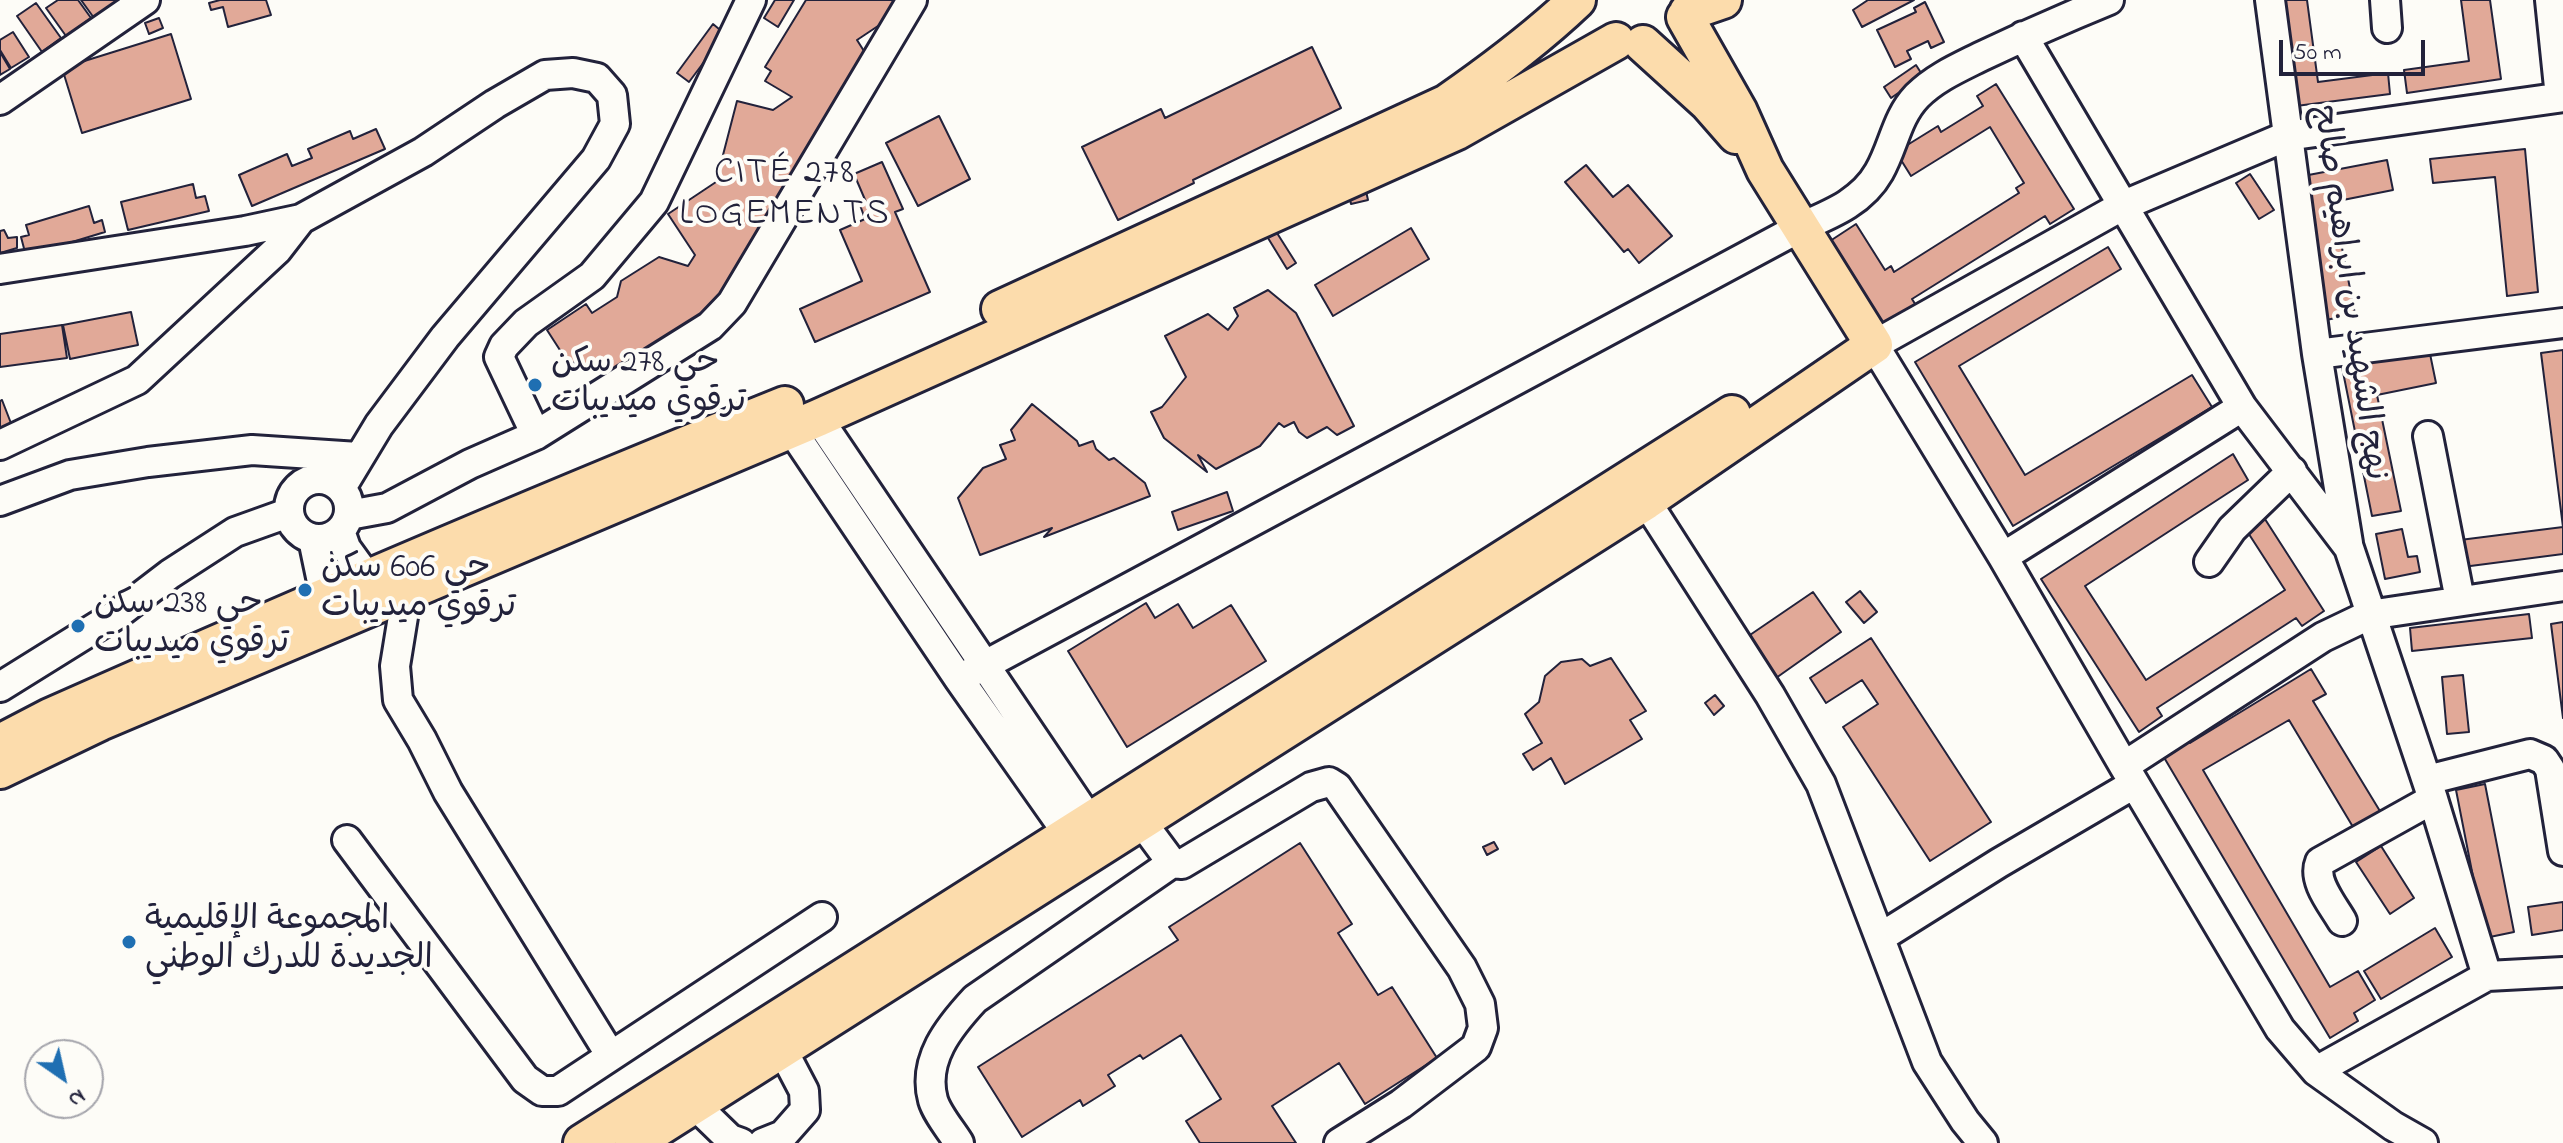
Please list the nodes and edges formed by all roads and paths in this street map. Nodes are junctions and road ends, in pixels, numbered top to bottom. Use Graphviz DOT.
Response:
graph roads {
  1 [pos="145,0"];
  2 [pos="751,0"];
  3 [pos="912,0"];
  4 [pos="1579,0"];
  5 [pos="1723,0"];
  6 [pos="2109,0"];
  7 [pos="2270,0"];
  8 [pos="2550,0"];
  9 [pos="1688,10"];
  10 [pos="2023,36"];
  11 [pos="1629,42"];
  12 [pos="2562,97"];
  13 [pos="0,100"];
  14 [pos="2287,136"];
  15 [pos="1765,170"];
  16 [pos="2122,206"];
  17 [pos="301,219"];
  18 [pos="1801,227"];
  19 [pos="0,269"];
  20 [pos="2563,323"];
  21 [pos="1868,335"];
  22 [pos="2317,354"];
  23 [pos="2242,407"];
  24 [pos="804,423"];
  25 [pos="536,435"];
  26 [pos="2428,436"];
  27 [pos="0,445"];
  28 [pos="358,457"];
  29 [pos="2292,471"];
  30 [pos="1639,490"];
  31 [pos="0,501"];
  32 [pos="288,513"];
  33 [pos="336,518"];
  34 [pos="2349,548"];
  35 [pos="2003,557"];
  36 [pos="2209,562"];
  37 [pos="367,577"];
  38 [pos="2563,586"];
  39 [pos="407,592"];
  40 [pos="320,598"];
  41 [pos="2460,600"];
  42 [pos="2369,615"];
  43 [pos="1392,648"];
  44 [pos="983,665"];
  45 [pos="959,679"];
  46 [pos="0,687"];
  47 [pos="0,743"];
  48 [pos="0,770"];
  49 [pos="2129,775"];
  50 [pos="2430,790"];
  51 [pos="1141,821"];
  52 [pos="1087,839"];
  53 [pos="347,840"];
  54 [pos="2563,851"];
  55 [pos="1172,863"];
  56 [pos="822,917"];
  57 [pos="2342,921"];
  58 [pos="1881,937"];
  59 [pos="2563,972"];
  60 [pos="2487,976"];
  61 [pos="782,1049"];
  62 [pos="611,1056"];
  63 [pos="2316,1071"];
  64 [pos="676,1105"];
  65 [pos="582,1143"];
  66 [pos="634,1143"];
  67 [pos="741,1143"];
  68 [pos="763,1143"];
  69 [pos="959,1143"];
  70 [pos="1339,1143"];
  71 [pos="1983,1143"];
  72 [pos="2423,1143"];
  1 -- 13 [label="street"];
  2 -- 25 [label="street"];
  3 -- 25 [label="street"];
  4 -- 11 [label="main road"];
  4 -- 37 [label="main road"];
  5 -- 9 [label="main road"];
  6 -- 10 [label="street"];
  7 -- 14 [label="street, نهج الشهيد بن ابراهيم صالح"];
  8 -- 12 [label="street"];
  9 -- 11 [label="main road"];
  9 -- 15 [label="main road"];
  10 -- 16 [label="street"];
  10 -- 18 [label="street"];
  11 -- 15 [label="main road"];
  11 -- 24 [label="main road"];
  12 -- 14 [label="street"];
  14 -- 16 [label="street"];
  14 -- 22 [label="street, نهج الشهيد بن ابراهيم صالح"];
  15 -- 18 [label="main road"];
  16 -- 21 [label="street"];
  16 -- 23 [label="street"];
  17 -- 19 [label="street"];
  17 -- 27 [label="street"];
  17 -- 28 [label="street"];
  18 -- 21 [label="main road"];
  18 -- 44 [label="street"];
  20 -- 22 [label="street"];
  21 -- 30 [label="main road"];
  21 -- 35 [label="street"];
  22 -- 34 [label="street, نهج الشهيد بن ابراهيم صالح"];
  23 -- 29 [label="street"];
  23 -- 35 [label="street"];
  24 -- 39 [label="main road"];
  24 -- 44 [label="street"];
  24 -- 45 [label="street"];
  25 -- 33 [label="street"];
  26 -- 41 [label="street"];
  28 -- 31 [label="street"];
  28 -- 33 [label="street"];
  29 -- 34 [label="street"];
  29 -- 36 [label="street"];
  30 -- 43 [label="main road"];
  30 -- 58 [label="street"];
  32 -- 33 [label="street"];
  32 -- 33 [label="street"];
  32 -- 46 [label="street"];
  33 -- 37 [label="street"];
  33 -- 40 [label="street"];
  34 -- 42 [label="street"];
  35 -- 49 [label="street"];
  37 -- 40 [label="main road"];
  38 -- 41 [label="street"];
  39 -- 48 [label="main road"];
  39 -- 62 [label="street"];
  40 -- 47 [label="main road"];
  41 -- 42 [label="street"];
  42 -- 49 [label="street"];
  42 -- 50 [label="street"];
  43 -- 51 [label="main road"];
  43 -- 52 [label="main road"];
  44 -- 45 [label="street"];
  44 -- 52 [label="street"];
  45 -- 52 [label="street"];
  49 -- 58 [label="street"];
  49 -- 63 [label="street"];
  50 -- 54 [label="street"];
  50 -- 57 [label="street"];
  50 -- 60 [label="street"];
  51 -- 52 [label="main road"];
  51 -- 55 [label="street"];
  52 -- 61 [label="main road"];
  52 -- 64 [label="main road"];
  53 -- 62 [label="street"];
  55 -- 69 [label="street"];
  55 -- 70 [label="street"];
  56 -- 62 [label="street"];
  58 -- 71 [label="street"];
  59 -- 60 [label="street"];
  60 -- 63 [label="street"];
  61 -- 64 [label="main road"];
  61 -- 68 [label="street"];
  63 -- 72 [label="street"];
  64 -- 65 [label="main road"];
  64 -- 66 [label="main road"];
  64 -- 67 [label="street"];
}
